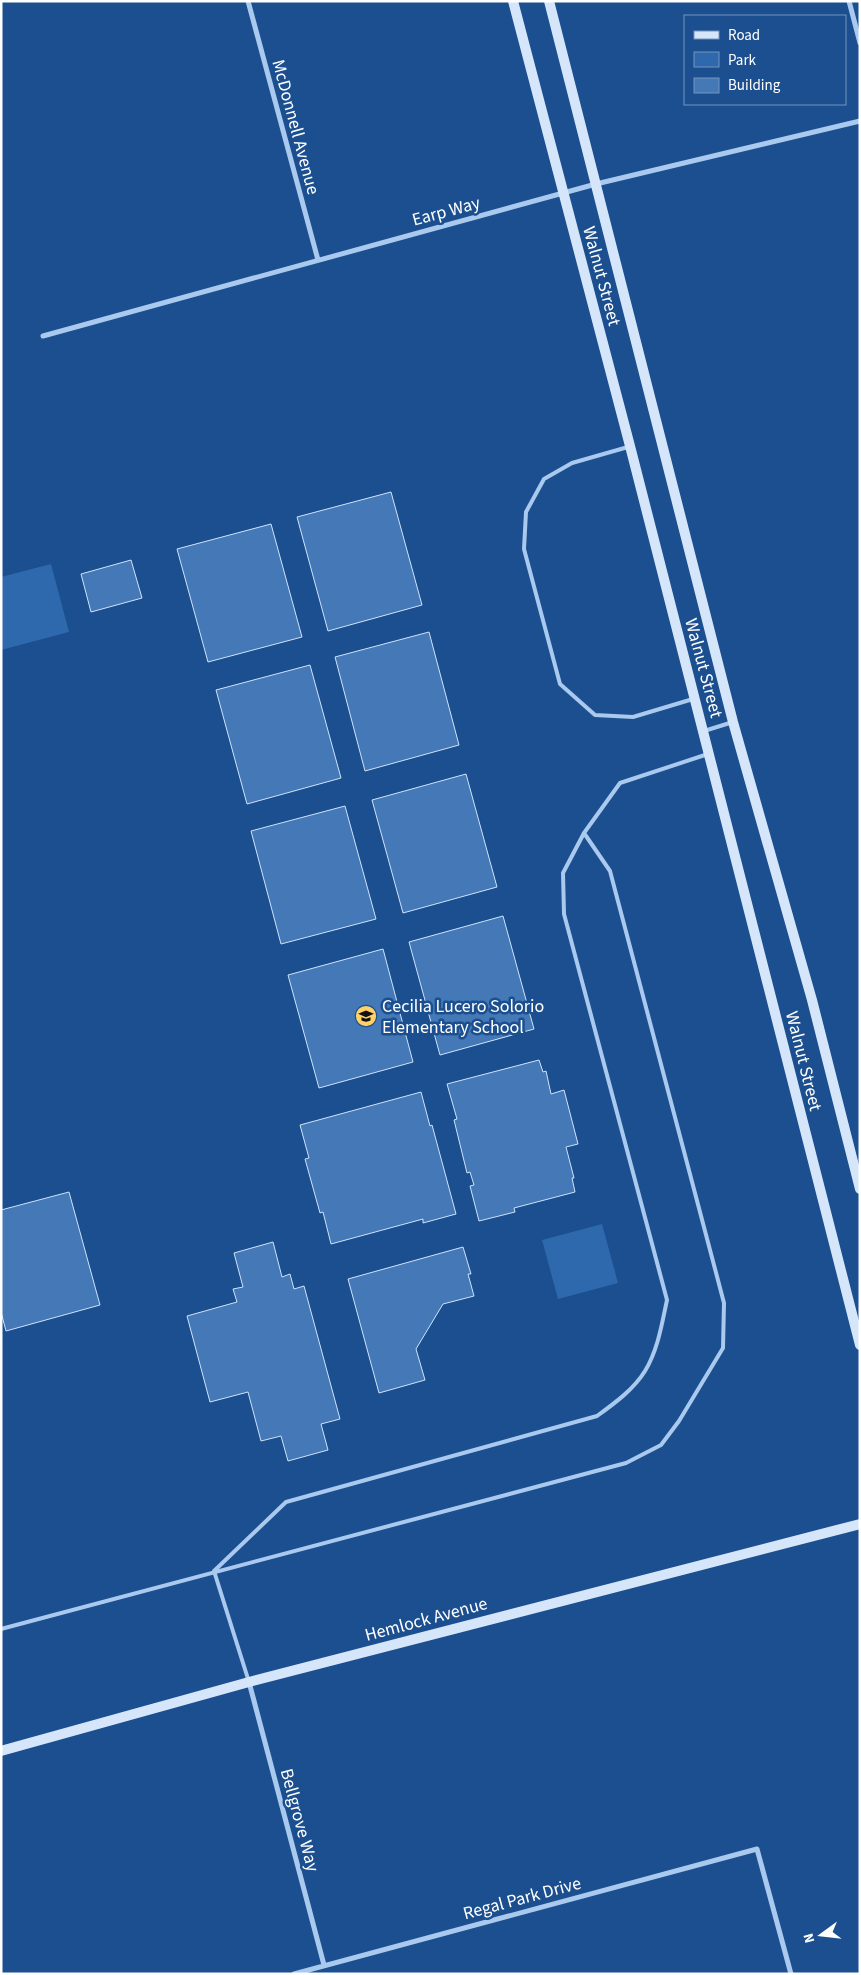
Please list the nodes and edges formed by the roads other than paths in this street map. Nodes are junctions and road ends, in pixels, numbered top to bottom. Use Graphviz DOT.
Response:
graph roads {
  1 [pos="248,1"];
  2 [pos="513,1"];
  3 [pos="549,1"];
  4 [pos="849,1"];
  5 [pos="860,43"];
  6 [pos="860,121"];
  7 [pos="596,184"];
  8 [pos="563,194"];
  9 [pos="318,260"];
  10 [pos="43,336"];
  11 [pos="630,446"];
  12 [pos="695,698"];
  13 [pos="732,722"];
  14 [pos="704,730"];
  15 [pos="709,754"];
  16 [pos="584,833"];
  17 [pos="860,1189"];
  18 [pos="860,1345"];
  19 [pos="860,1524"];
  20 [pos="214,1571"];
  21 [pos="1,1629"];
  22 [pos="249,1682"];
  23 [pos="1,1750"];
  24 [pos="324,1966"];
  25 [pos="294,1974"];
  26 [pos="791,1974"];
  1 -- 9 [label="street, McDonnell Avenue"];
  2 -- 8 [label="street, Walnut Street"];
  3 -- 7 [label="street, Walnut Street"];
  4 -- 5 [label="street"];
  6 -- 7 [label="street, Earp Way"];
  7 -- 8 [label="street, Earp Way"];
  7 -- 13 [label="street, Walnut Street"];
  8 -- 9 [label="street, Earp Way"];
  8 -- 11 [label="street, Walnut Street"];
  9 -- 10 [label="street, Earp Way"];
  11 -- 12 [label="street, Walnut Street"];
  11 -- 12 [label="lane"];
  12 -- 14 [label="street, Walnut Street"];
  13 -- 14 [label="lane"];
  13 -- 17 [label="street, Walnut Street"];
  14 -- 15 [label="street, Walnut Street"];
  15 -- 16 [label="lane"];
  15 -- 18 [label="street, Walnut Street"];
  16 -- 20 [label="lane"];
  16 -- 20 [label="lane"];
  19 -- 22 [label="street, Hemlock Avenue"];
  20 -- 21 [label="lane"];
  20 -- 22 [label="lane"];
  22 -- 23 [label="street, Hemlock Avenue"];
  22 -- 24 [label="street, Bellgrove Way"];
  24 -- 25 [label="street, Regal Park Drive"];
  24 -- 26 [label="street, Regal Park Drive"];
}
